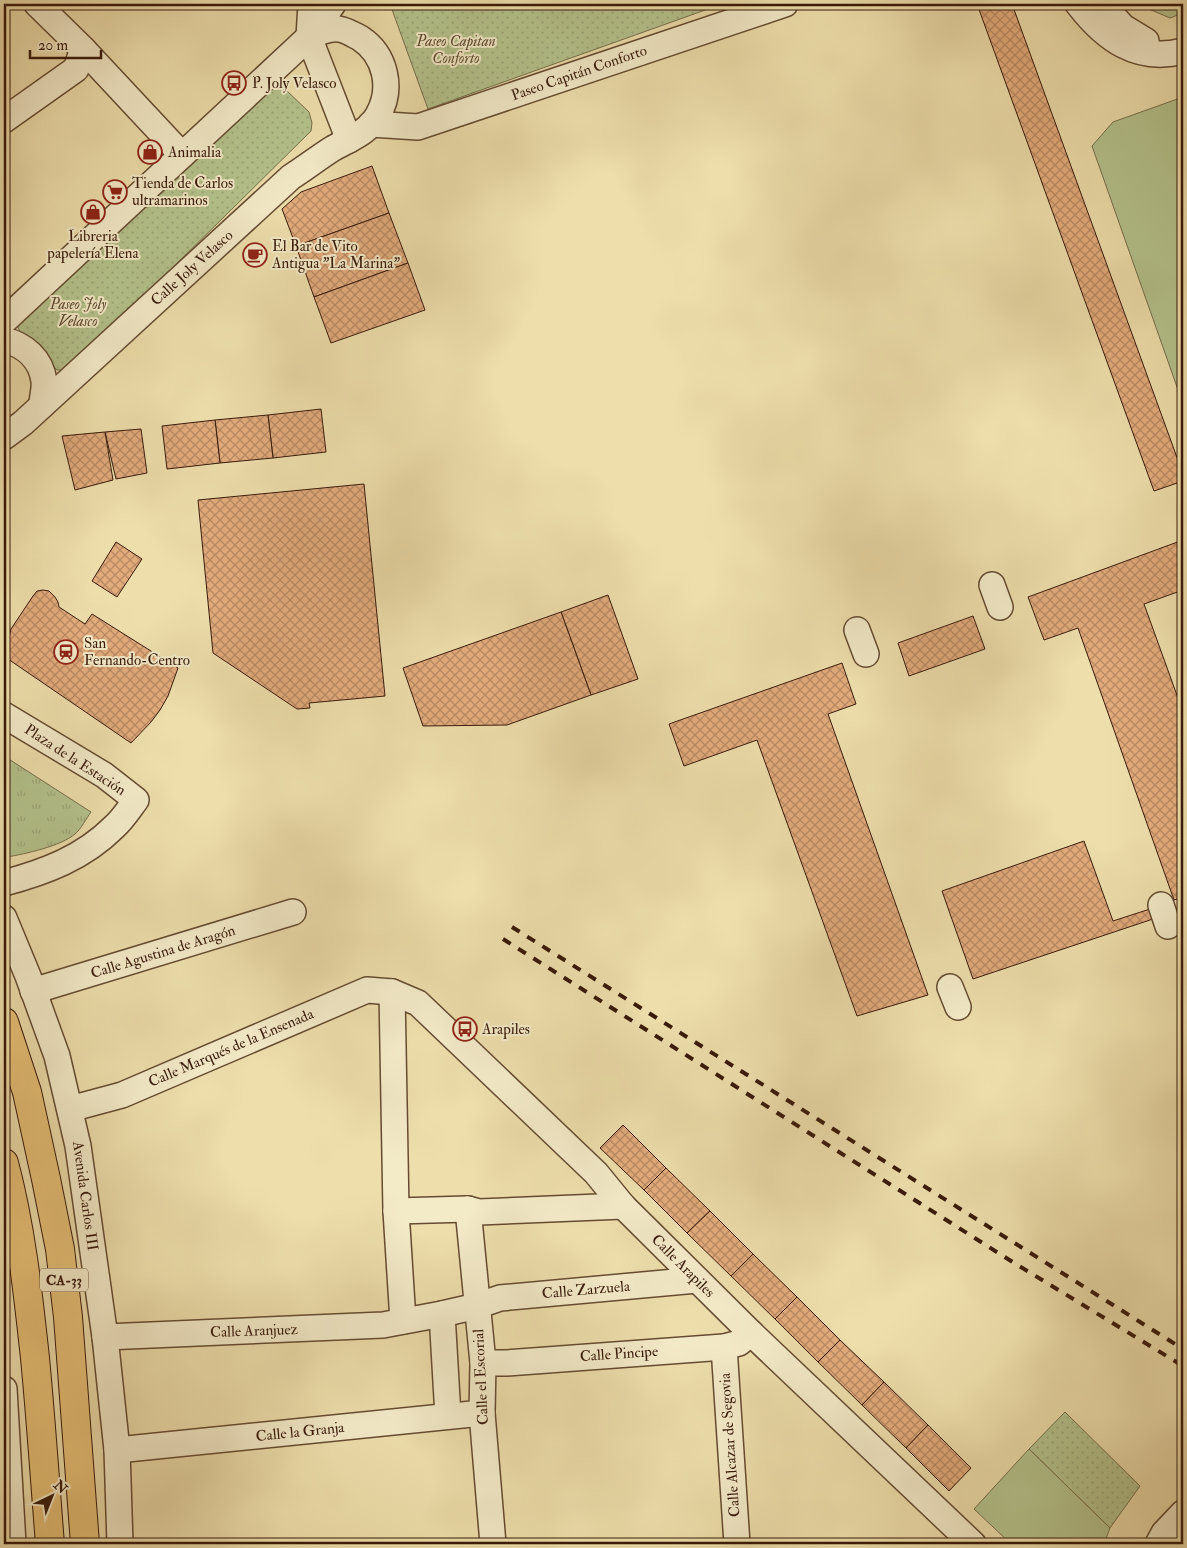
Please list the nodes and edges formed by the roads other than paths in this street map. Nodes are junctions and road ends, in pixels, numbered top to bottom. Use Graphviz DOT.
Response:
graph roads {
  1 [pos="36,4"];
  2 [pos="311,4"];
  3 [pos="333,4"];
  4 [pos="785,4"];
  5 [pos="1078,4"];
  6 [pos="1102,4"];
  7 [pos="310,37"];
  8 [pos="1177,53"];
  9 [pos="80,59"];
  10 [pos="4,120"];
  11 [pos="371,124"];
  12 [pos="349,140"];
  13 [pos="182,155"];
  14 [pos="4,321"];
  15 [pos="4,340"];
  16 [pos="42,405"];
  17 [pos="4,437"];
  18 [pos="857,630"];
  19 [pos="866,654"];
  20 [pos="4,715"];
  21 [pos="4,884"];
  22 [pos="293,912"];
  23 [pos="4,918"];
  24 [pos="33,991"];
  25 [pos="392,992"];
  26 [pos="4,1022"];
  27 [pos="70,1109"];
  28 [pos="4,1163"];
  29 [pos="623,1206"];
  30 [pos="468,1210"];
  31 [pos="396,1211"];
  32 [pos="697,1280"];
  33 [pos="477,1306"];
  34 [pos="442,1314"];
  35 [pos="403,1321"];
  36 [pos="751,1333"];
  37 [pos="105,1337"];
  38 [pos="724,1346"];
  39 [pos="482,1363"];
  40 [pos="4,1389"];
  41 [pos="482,1413"];
  42 [pos="448,1416"];
  43 [pos="116,1450"];
  44 [pos="1183,1513"];
  45 [pos="13,1544"];
  46 [pos="50,1544"];
  47 [pos="85,1544"];
  48 [pos="120,1544"];
  49 [pos="493,1544"];
  50 [pos="737,1544"];
  51 [pos="973,1544"];
  52 [pos="1158,1544"];
  1 -- 9 [label="street"];
  2 -- 7 [label="street"];
  3 -- 7 [label="street"];
  4 -- 11 [label="street, Paseo Capitán Conforto"];
  5 -- 8 [label="street"];
  6 -- 8 [label="street"];
  7 -- 11 [label="street"];
  7 -- 12 [label="street"];
  7 -- 13 [label="street"];
  9 -- 10 [label="street"];
  9 -- 13 [label="street"];
  11 -- 12 [label="street, Calle Joly Velasco"];
  12 -- 16 [label="street, Calle Joly Velasco"];
  13 -- 14 [label="street"];
  15 -- 16 [label="street"];
  16 -- 17 [label="street, Calle Joly Velasco"];
  18 -- 19 [label="street"];
  20 -- 21 [label="street, Plaza de la Estación"];
  22 -- 24 [label="street, Calle Agustina de Aragón"];
  23 -- 24 [label="street, Avenida Carlos III"];
  24 -- 27 [label="street, Avenida Carlos III"];
  25 -- 27 [label="street, Calle Marqués de la Ensenada"];
  25 -- 29 [label="street, Calle Arapiles"];
  25 -- 31 [label="street"];
  26 -- 47 [label="highway, CA-33"];
  27 -- 37 [label="street, Avenida Carlos III"];
  28 -- 46 [label="highway, CA-33"];
  29 -- 30 [label="street"];
  29 -- 32 [label="street, Calle Arapiles"];
  30 -- 31 [label="street"];
  30 -- 33 [label="street, Calle el Escorial"];
  31 -- 35 [label="street"];
  32 -- 33 [label="street, Calle Zarzuela"];
  32 -- 36 [label="street, Calle Arapiles"];
  33 -- 34 [label="street, Calle Zarzuela"];
  33 -- 39 [label="street, Calle el Escorial"];
  34 -- 35 [label="street, Calle Aranjuez"];
  34 -- 42 [label="street"];
  35 -- 37 [label="street, Calle Aranjuez"];
  36 -- 38 [label="street, Calle Pincipe"];
  36 -- 51 [label="street, Calle Arapiles"];
  37 -- 43 [label="street, Avenida Carlos III"];
  38 -- 39 [label="street, Calle Pincipe"];
  38 -- 50 [label="street, Calle Alcazar de Segovia"];
  39 -- 41 [label="street, Calle el Escorial"];
  40 -- 45 [label="street"];
  41 -- 42 [label="street, Calle la Granja"];
  41 -- 49 [label="street, Calle el Escorial"];
  42 -- 43 [label="street, Calle la Granja"];
  43 -- 48 [label="street, Avenida Carlos III"];
  44 -- 52 [label="street"];
}
